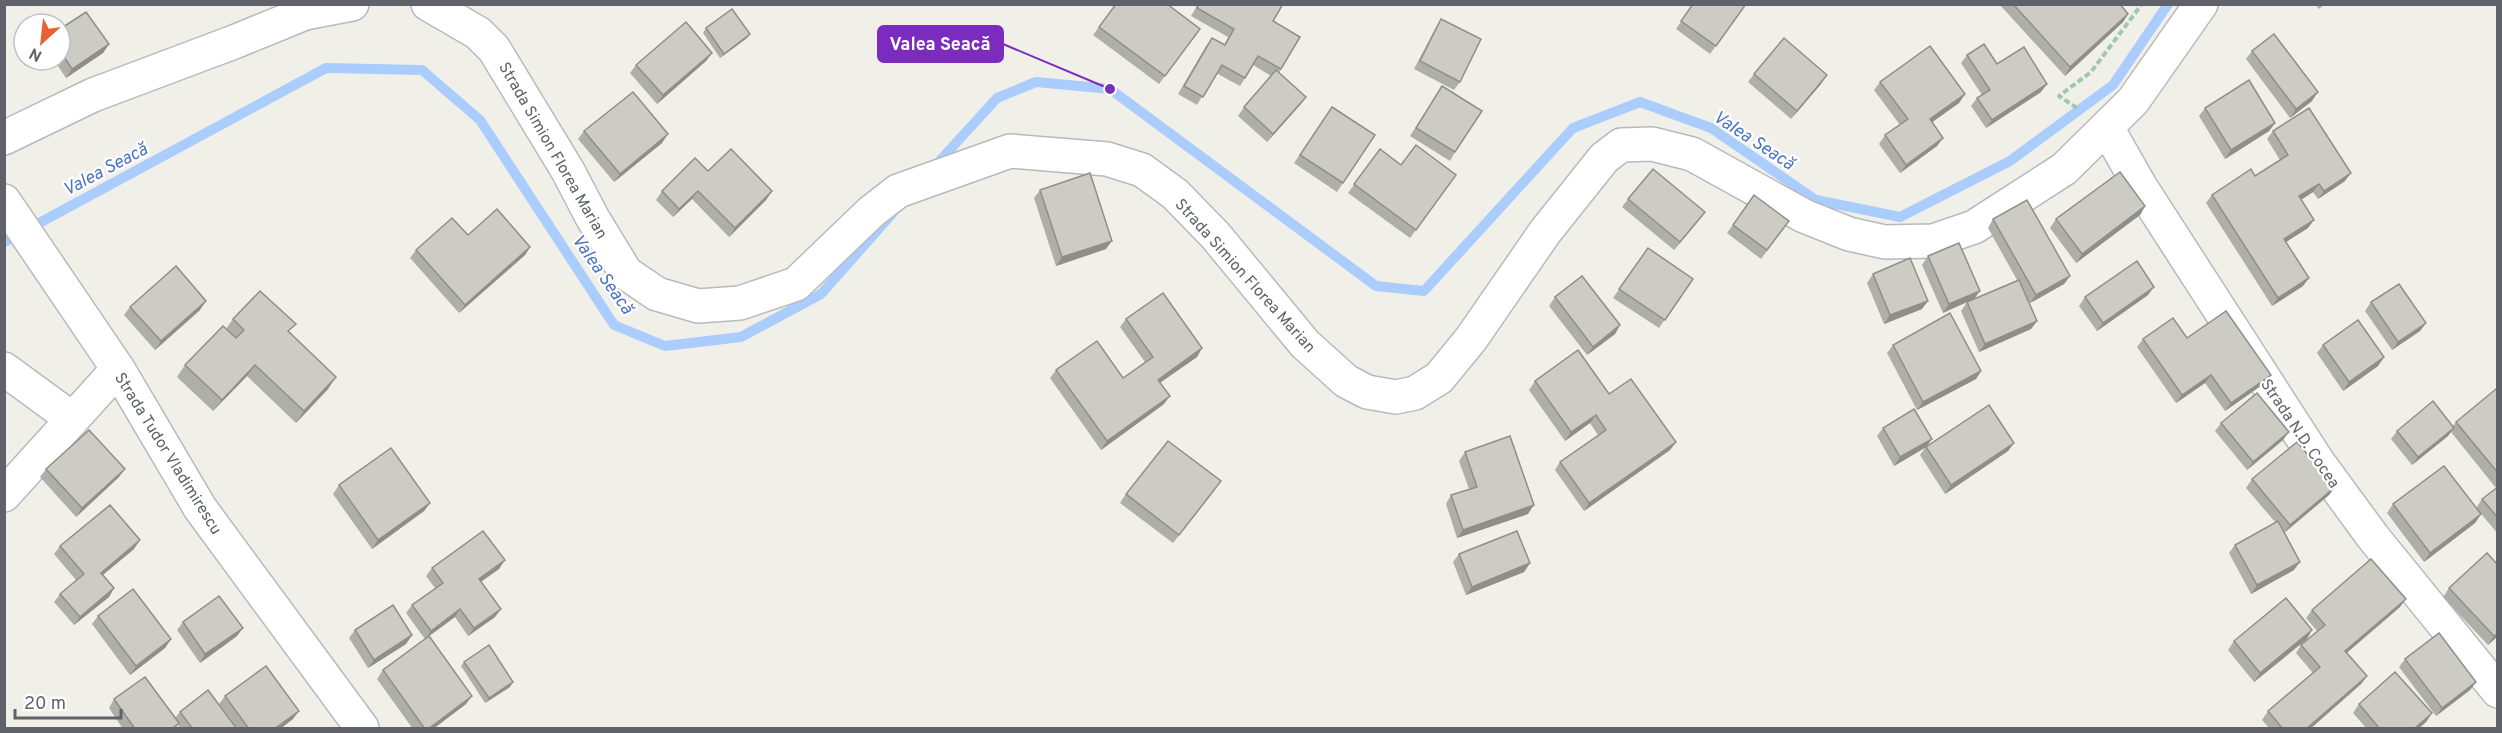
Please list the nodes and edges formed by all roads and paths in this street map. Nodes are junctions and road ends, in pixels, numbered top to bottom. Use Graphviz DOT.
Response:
graph roads {
  1 [pos="352,4"];
  2 [pos="428,4"];
  3 [pos="2142,4"];
  4 [pos="2201,4"];
  5 [pos="2071,104"];
  6 [pos="2107,128"];
  7 [pos="4,138"];
  8 [pos="4,201"];
  9 [pos="4,369"];
  10 [pos="118,369"];
  11 [pos="71,418"];
  12 [pos="4,495"];
  13 [pos="2498,691"];
  14 [pos="362,729"];
  1 -- 7 [label="street"];
  2 -- 6 [label="street, Strada Simion Florea Marian"];
  3 -- 5 [label="path"];
  4 -- 6 [label="street, Strada Simion Florea Marian"];
  6 -- 13 [label="street, Strada N.D. Cocea"];
  8 -- 10 [label="street, Strada Tudor Vladimirescu"];
  9 -- 11 [label="street"];
  10 -- 11 [label="street"];
  10 -- 14 [label="street, Strada Tudor Vladimirescu"];
  11 -- 12 [label="street"];
}
